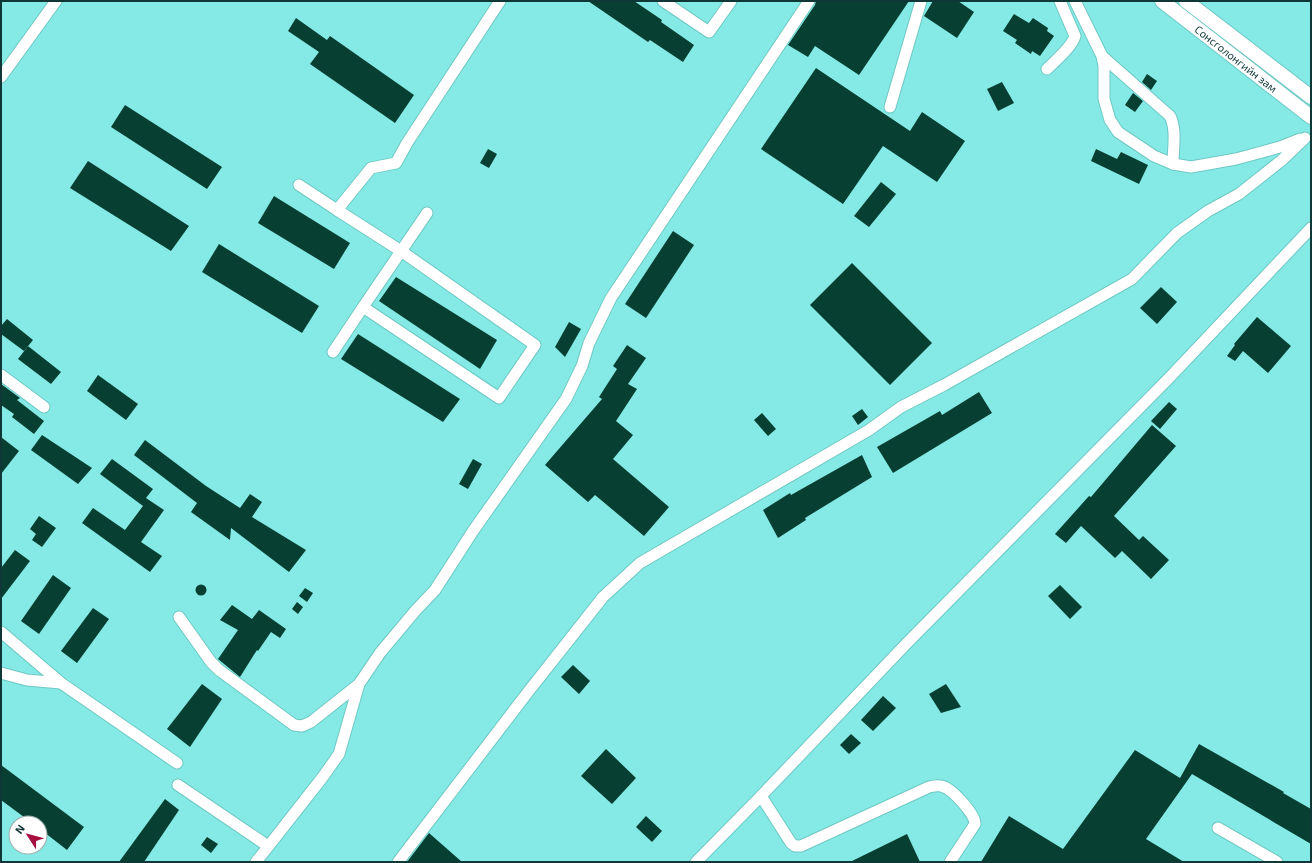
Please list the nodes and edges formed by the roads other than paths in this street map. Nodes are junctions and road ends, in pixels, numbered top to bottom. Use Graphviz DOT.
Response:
graph roads {
  1 [pos="56,1"];
  2 [pos="500,1"];
  3 [pos="663,1"];
  4 [pos="731,1"];
  5 [pos="809,1"];
  6 [pos="921,1"];
  7 [pos="1060,1"];
  8 [pos="1075,1"];
  9 [pos="1162,1"];
  10 [pos="1186,1"];
  11 [pos="1102,56"];
  12 [pos="1047,69"];
  13 [pos="1,77"];
  14 [pos="1311,97"];
  15 [pos="890,107"];
  16 [pos="1311,117"];
  17 [pos="1308,135"];
  18 [pos="1173,164"];
  19 [pos="299,185"];
  20 [pos="337,210"];
  21 [pos="427,213"];
  22 [pos="1311,228"];
  23 [pos="401,251"];
  24 [pos="363,307"];
  25 [pos="333,352"];
  26 [pos="1,375"];
  27 [pos="44,407"];
  28 [pos="179,617"];
  29 [pos="1,632"];
  30 [pos="1,673"];
  31 [pos="61,682"];
  32 [pos="359,684"];
  33 [pos="177,763"];
  34 [pos="178,785"];
  35 [pos="761,796"];
  36 [pos="1218,828"];
  37 [pos="268,846"];
  38 [pos="256,862"];
  39 [pos="398,862"];
  40 [pos="696,862"];
  41 [pos="950,862"];
  42 [pos="1277,862"];
  1 -- 13 [label="street"];
  2 -- 20 [label="street"];
  3 -- 4 [label="street"];
  5 -- 32 [label="street"];
  6 -- 15 [label="street"];
  7 -- 12 [label="street"];
  8 -- 11 [label="street"];
  9 -- 16 [label="main road, Сонсголонгийн зам"];
  10 -- 14 [label="main road, Сонсголонгийн зам"];
  11 -- 18 [label="street"];
  11 -- 18 [label="street"];
  17 -- 18 [label="street"];
  17 -- 39 [label="street"];
  19 -- 20 [label="street"];
  20 -- 23 [label="street"];
  21 -- 23 [label="street"];
  22 -- 35 [label="street"];
  23 -- 24 [label="street"];
  23 -- 24 [label="street"];
  24 -- 25 [label="street"];
  26 -- 27 [label="street"];
  28 -- 32 [label="street"];
  29 -- 31 [label="street"];
  30 -- 31 [label="street"];
  31 -- 33 [label="street"];
  32 -- 37 [label="street"];
  34 -- 37 [label="street"];
  35 -- 40 [label="street"];
  35 -- 41 [label="street"];
  36 -- 42 [label="street"];
  37 -- 38 [label="street"];
}
